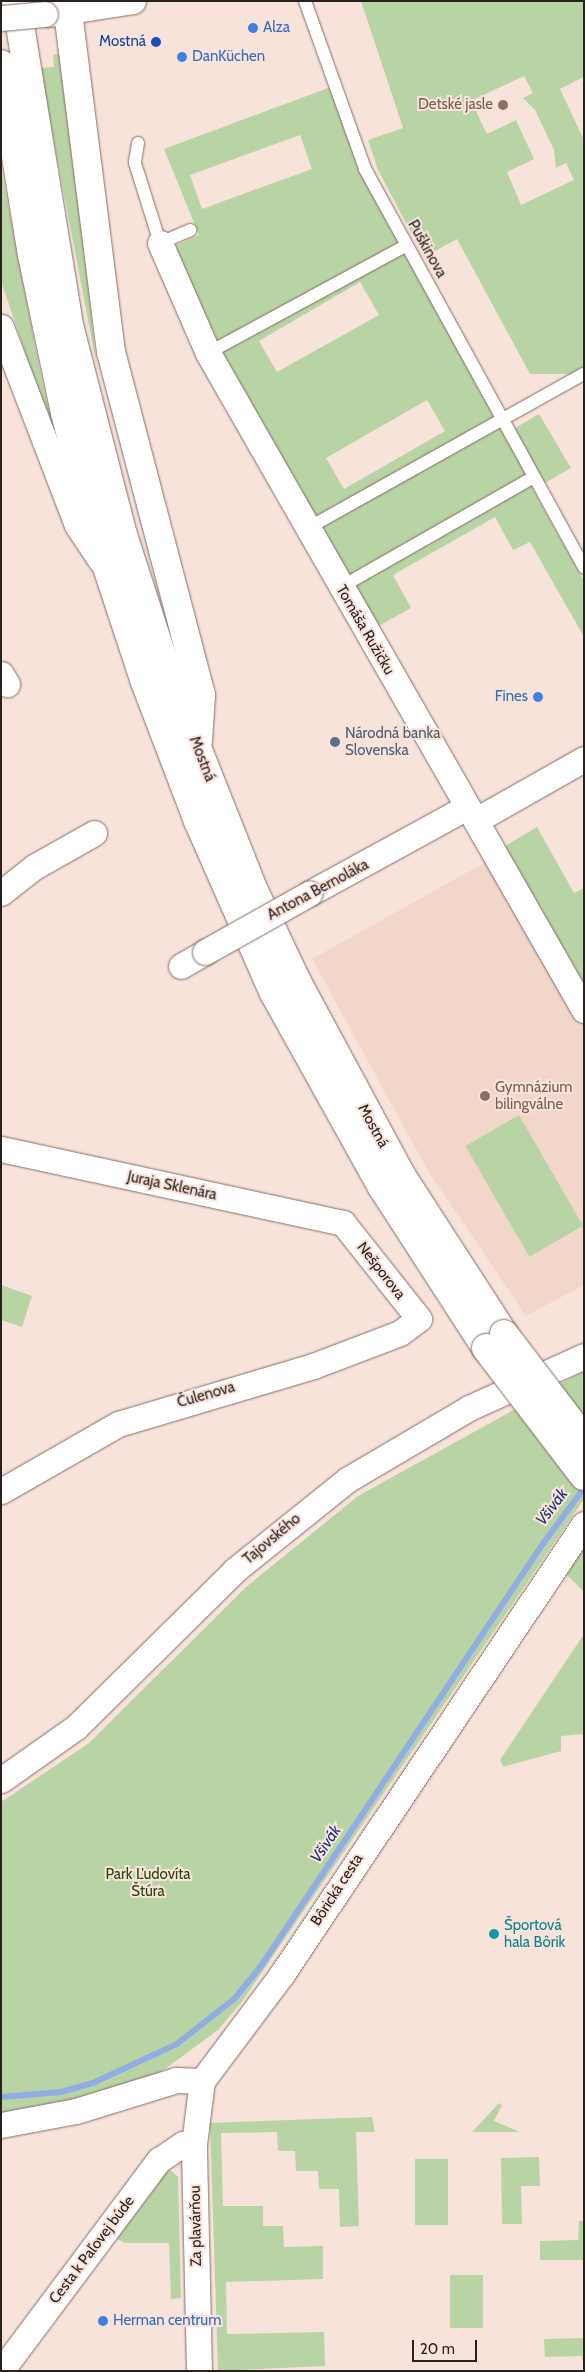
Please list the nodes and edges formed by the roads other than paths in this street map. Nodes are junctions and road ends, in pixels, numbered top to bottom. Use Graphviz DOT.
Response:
graph roads {
  1 [pos="16,1"];
  2 [pos="133,1"];
  3 [pos="305,1"];
  4 [pos="60,9"];
  5 [pos="1,18"];
  6 [pos="1,64"];
  7 [pos="138,143"];
  8 [pos="190,230"];
  9 [pos="160,243"];
  10 [pos="407,245"];
  11 [pos="1,328"];
  12 [pos="208,353"];
  13 [pos="584,374"];
  14 [pos="503,419"];
  15 [pos="534,477"];
  16 [pos="308,528"];
  17 [pos="584,568"];
  18 [pos="110,574"];
  19 [pos="341,587"];
  20 [pos="198,749"];
  21 [pos="584,759"];
  22 [pos="467,816"];
  23 [pos="94,833"];
  24 [pos="1,893"];
  25 [pos="181,966"];
  26 [pos="584,1010"];
  27 [pos="1,1149"];
  28 [pos="343,1223"];
  29 [pos="419,1320"];
  30 [pos="495,1341"];
  31 [pos="584,1356"];
  32 [pos="584,1439"];
  33 [pos="584,1476"];
  34 [pos="1,1491"];
  35 [pos="584,1524"];
  36 [pos="1,1780"];
  37 [pos="202,2081"];
  38 [pos="1,2125"];
  39 [pos="194,2144"];
  40 [pos="1,2371"];
  41 [pos="199,2371"];
  1 -- 20 [label="main road, Mostná"];
  2 -- 4 [label="street"];
  3 -- 10 [label="lane, Puškinova"];
  4 -- 5 [label="street, bridge"];
  4 -- 20 [label="main road"];
  6 -- 18 [label="main road, Mostná"];
  7 -- 9 [label="lane"];
  8 -- 9 [label="lane"];
  9 -- 12 [label="street, Tomáša Ružičku"];
  10 -- 12 [label="lane"];
  10 -- 14 [label="lane, Puškinova"];
  11 -- 18 [label="street"];
  12 -- 16 [label="street, Tomáša Ružičku"];
  13 -- 14 [label="lane"];
  14 -- 15 [label="lane, Puškinova"];
  14 -- 16 [label="lane"];
  15 -- 17 [label="lane, Puškinova"];
  15 -- 19 [label="lane"];
  16 -- 19 [label="street, Tomáša Ružičku"];
  18 -- 30 [label="main road, Mostná"];
  19 -- 22 [label="street, Tomáša Ružičku"];
  20 -- 30 [label="main road, Mostná"];
  21 -- 22 [label="street, Antona Bernoláka"];
  22 -- 25 [label="street, Antona Bernoláka, bridge"];
  22 -- 26 [label="street, Tomáša Ružičku"];
  23 -- 24 [label="street"];
  27 -- 28 [label="street, Juraja Sklenára"];
  28 -- 29 [label="street, Nešporova"];
  29 -- 34 [label="street, Čulenova"];
  30 -- 32 [label="main road, Mostná, bridge"];
  30 -- 33 [label="main road, Mostná, bridge"];
  31 -- 36 [label="street, Tajovského"];
  35 -- 37 [label="street, Bôrická cesta"];
  37 -- 38 [label="street"];
  37 -- 39 [label="street, Za plavárňou"];
  39 -- 40 [label="street, Cesta k Paľovej búde"];
  39 -- 41 [label="street, Za plavárňou"];
}
